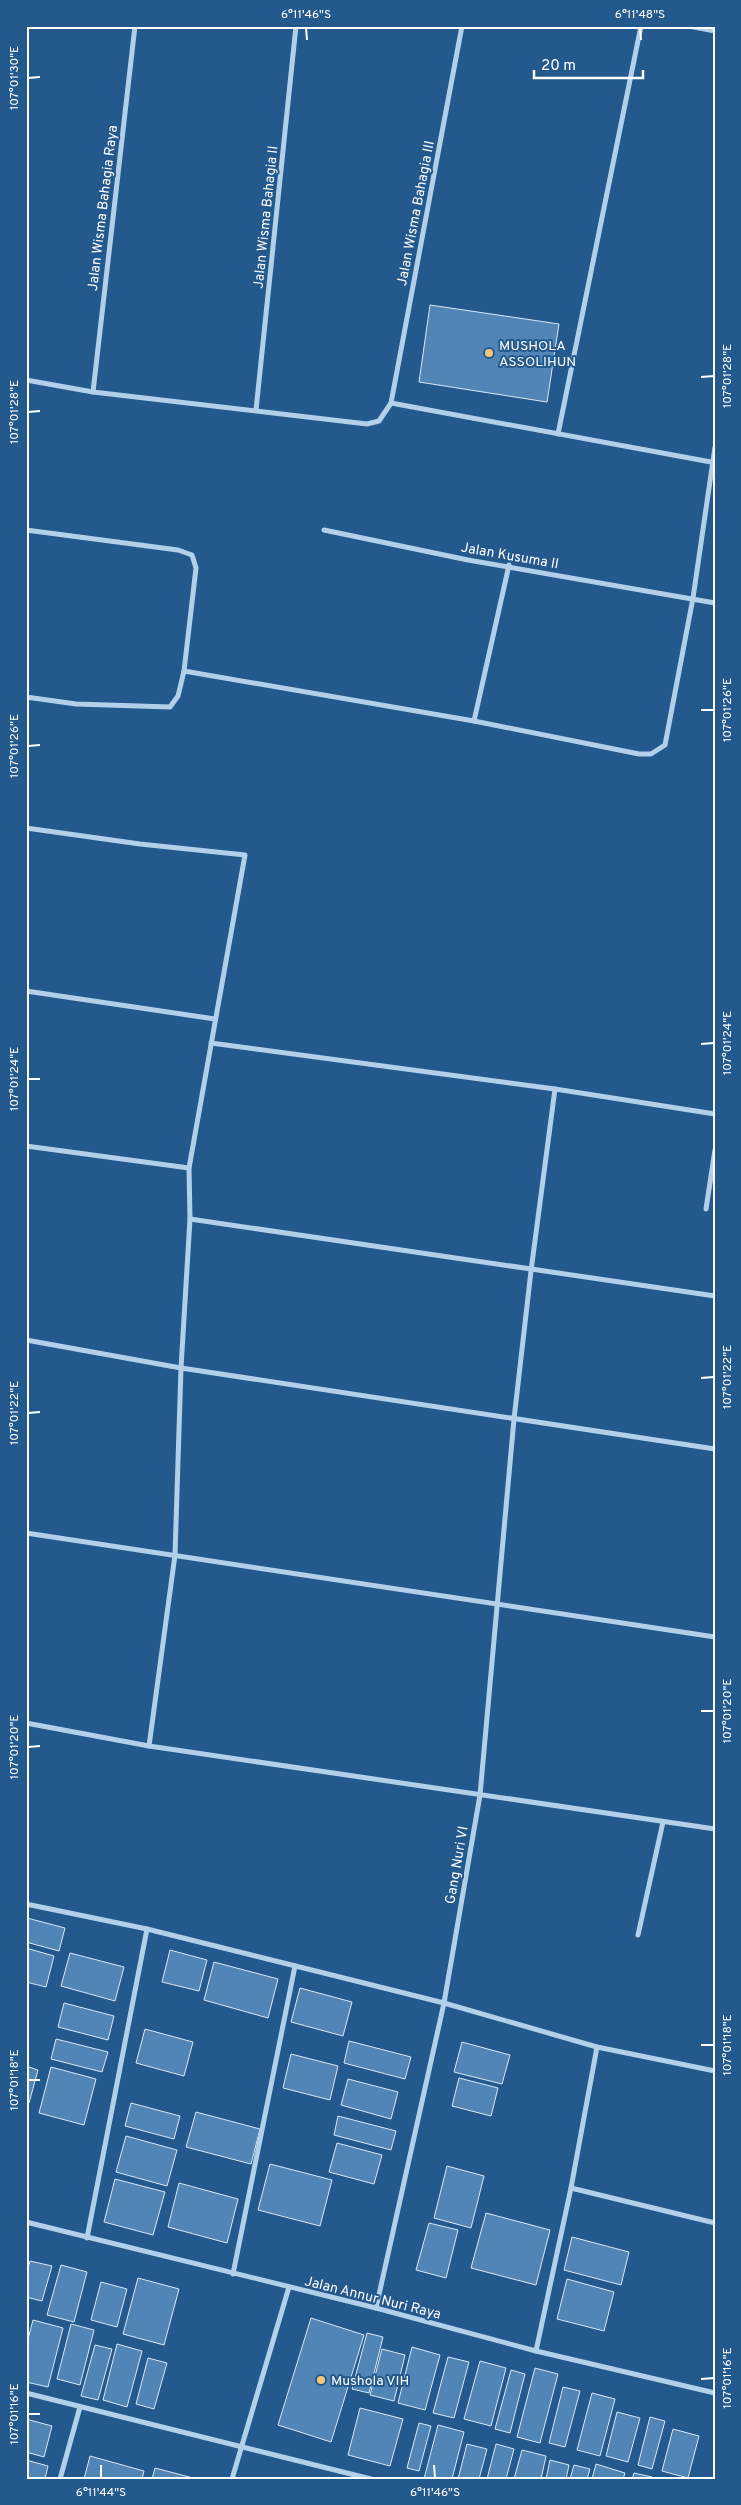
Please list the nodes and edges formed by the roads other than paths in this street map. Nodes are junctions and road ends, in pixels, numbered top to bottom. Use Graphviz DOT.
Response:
graph roads {
  1 [pos="135,26"];
  2 [pos="296,26"];
  3 [pos="462,26"];
  4 [pos="641,26"];
  5 [pos="689,26"];
  6 [pos="715,31"];
  7 [pos="26,380"];
  8 [pos="92,392"];
  9 [pos="392,403"];
  10 [pos="256,410"];
  11 [pos="558,434"];
  12 [pos="715,447"];
  13 [pos="712,462"];
  14 [pos="26,530"];
  15 [pos="324,530"];
  16 [pos="509,565"];
  17 [pos="693,598"];
  18 [pos="715,603"];
  19 [pos="184,671"];
  20 [pos="26,697"];
  21 [pos="474,721"];
  22 [pos="26,828"];
  23 [pos="26,991"];
  24 [pos="215,1019"];
  25 [pos="211,1043"];
  26 [pos="555,1089"];
  27 [pos="715,1114"];
  28 [pos="26,1146"];
  29 [pos="715,1150"];
  30 [pos="189,1168"];
  31 [pos="706,1208"];
  32 [pos="190,1219"];
  33 [pos="531,1271"];
  34 [pos="715,1296"];
  35 [pos="26,1340"];
  36 [pos="181,1368"];
  37 [pos="514,1419"];
  38 [pos="715,1449"];
  39 [pos="26,1533"];
  40 [pos="174,1555"];
  41 [pos="496,1604"];
  42 [pos="715,1636"];
  43 [pos="26,1723"];
  44 [pos="149,1746"];
  45 [pos="480,1795"];
  46 [pos="663,1822"];
  47 [pos="715,1829"];
  48 [pos="26,1904"];
  49 [pos="147,1929"];
  50 [pos="638,1935"];
  51 [pos="295,1966"];
  52 [pos="444,2003"];
  53 [pos="597,2047"];
  54 [pos="715,2071"];
  55 [pos="571,2188"];
  56 [pos="26,2222"];
  57 [pos="715,2223"];
  58 [pos="87,2238"];
  59 [pos="233,2274"];
  60 [pos="288,2287"];
  61 [pos="376,2308"];
  62 [pos="536,2351"];
  63 [pos="715,2393"];
  64 [pos="26,2394"];
  65 [pos="80,2407"];
  66 [pos="241,2446"];
  67 [pos="60,2479"];
  68 [pos="232,2479"];
  69 [pos="371,2479"];
  1 -- 8 [label="street, Jalan Wisma Bahagia Raya"];
  2 -- 10 [label="street, Jalan Wisma Bahagia II"];
  3 -- 9 [label="street, Jalan Wisma Bahagia III"];
  4 -- 11 [label="street"];
  5 -- 6 [label="street"];
  7 -- 8 [label="street"];
  8 -- 10 [label="street"];
  9 -- 10 [label="street"];
  9 -- 11 [label="street"];
  11 -- 13 [label="street"];
  12 -- 13 [label="street"];
  13 -- 17 [label="street"];
  14 -- 19 [label="street"];
  15 -- 16 [label="street, Jalan Kusuma II"];
  16 -- 17 [label="street, Jalan Kusuma II"];
  16 -- 21 [label="street"];
  17 -- 18 [label="street, Jalan Kusuma II"];
  17 -- 21 [label="street"];
  19 -- 20 [label="street"];
  19 -- 21 [label="street"];
  22 -- 24 [label="street"];
  23 -- 24 [label="street"];
  24 -- 25 [label="street"];
  25 -- 26 [label="street"];
  25 -- 30 [label="street"];
  26 -- 27 [label="street"];
  26 -- 33 [label="street, Gang Nuri VI"];
  28 -- 30 [label="street"];
  29 -- 31 [label="street"];
  30 -- 32 [label="street"];
  32 -- 33 [label="street"];
  32 -- 36 [label="street"];
  33 -- 34 [label="street"];
  33 -- 37 [label="street, Gang Nuri VI"];
  35 -- 36 [label="street"];
  36 -- 37 [label="street"];
  36 -- 40 [label="street"];
  37 -- 38 [label="street"];
  37 -- 41 [label="street, Gang Nuri VI"];
  39 -- 40 [label="street"];
  40 -- 41 [label="street"];
  40 -- 44 [label="street"];
  41 -- 42 [label="street"];
  41 -- 45 [label="street, Gang Nuri VI"];
  43 -- 44 [label="street"];
  44 -- 45 [label="street"];
  45 -- 46 [label="street"];
  45 -- 52 [label="street, Gang Nuri VI"];
  46 -- 47 [label="street"];
  46 -- 50 [label="street"];
  48 -- 49 [label="street"];
  49 -- 51 [label="street"];
  49 -- 58 [label="street"];
  51 -- 52 [label="street"];
  51 -- 59 [label="street"];
  52 -- 53 [label="street"];
  52 -- 61 [label="street, Gang Nuri VI"];
  53 -- 54 [label="street"];
  53 -- 55 [label="street"];
  55 -- 57 [label="street"];
  55 -- 62 [label="street"];
  56 -- 58 [label="street, Jalan Annur Nuri Raya"];
  58 -- 59 [label="street, Jalan Annur Nuri Raya"];
  59 -- 60 [label="street, Jalan Annur Nuri Raya"];
  60 -- 61 [label="street, Jalan Annur Nuri Raya"];
  60 -- 66 [label="street"];
  61 -- 62 [label="street, Jalan Annur Nuri Raya"];
  62 -- 63 [label="street, Jalan Annur Nuri Raya"];
  64 -- 65 [label="street"];
  65 -- 66 [label="street"];
  65 -- 67 [label="street"];
  66 -- 68 [label="street"];
  66 -- 69 [label="street"];
}
